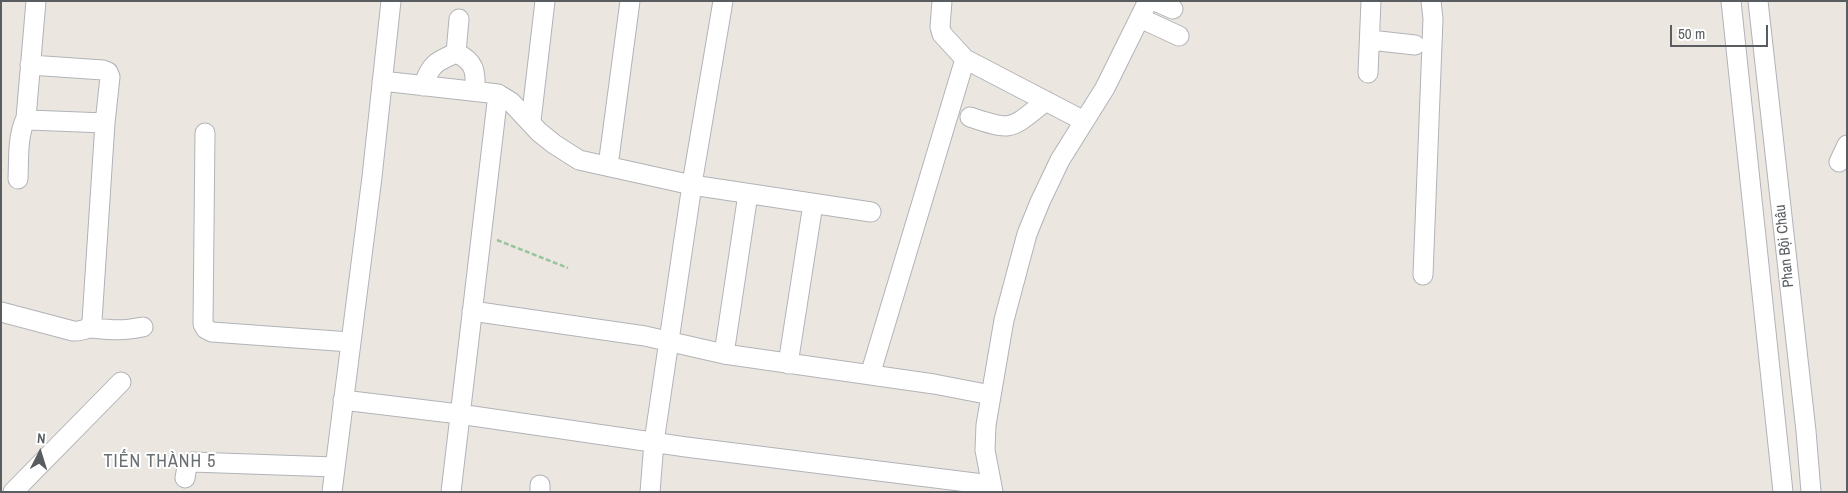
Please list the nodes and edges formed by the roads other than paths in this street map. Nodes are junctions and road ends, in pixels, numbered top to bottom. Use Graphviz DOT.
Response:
graph roads {
  1 [pos="36,1"];
  2 [pos="391,1"];
  3 [pos="545,1"];
  4 [pos="630,1"];
  5 [pos="723,1"];
  6 [pos="942,1"];
  7 [pos="1155,1"];
  8 [pos="1371,1"];
  9 [pos="1431,1"];
  10 [pos="1731,1"];
  11 [pos="1758,1"];
  12 [pos="1144,9"];
  13 [pos="1173,10"];
  14 [pos="459,19"];
  15 [pos="1179,36"];
  16 [pos="1370,40"];
  17 [pos="1416,45"];
  18 [pos="456,52"];
  19 [pos="965,59"];
  20 [pos="30,65"];
  21 [pos="1368,73"];
  22 [pos="382,81"];
  23 [pos="423,86"];
  24 [pos="475,92"];
  25 [pos="498,94"];
  26 [pos="1046,101"];
  27 [pos="970,117"];
  28 [pos="26,118"];
  29 [pos="531,121"];
  30 [pos="1084,121"];
  31 [pos="105,123"];
  32 [pos="205,133"];
  33 [pos="608,166"];
  34 [pos="18,179"];
  35 [pos="692,185"];
  36 [pos="748,194"];
  37 [pos="813,204"];
  38 [pos="871,212"];
  39 [pos="1423,275"];
  40 [pos="472,310"];
  41 [pos="1,312"];
  42 [pos="143,327"];
  43 [pos="89,328"];
  44 [pos="669,341"];
  45 [pos="350,342"];
  46 [pos="724,354"];
  47 [pos="788,364"];
  48 [pos="870,375"];
  49 [pos="121,382"];
  50 [pos="991,395"];
  51 [pos="343,400"];
  52 [pos="460,414"];
  53 [pos="654,442"];
  54 [pos="335,467"];
  55 [pos="185,478"];
  56 [pos="992,489"];
  57 [pos="13,492"];
  58 [pos="332,492"];
  59 [pos="452,492"];
  60 [pos="650,492"];
  61 [pos="1783,492"];
  62 [pos="1811,492"];
  1 -- 20 [label="street"];
  2 -- 22 [label="street"];
  3 -- 29 [label="street"];
  4 -- 33 [label="street"];
  5 -- 35 [label="street"];
  6 -- 19 [label="street"];
  7 -- 13 [label="street"];
  8 -- 16 [label="street"];
  9 -- 39 [label="street"];
  10 -- 61 [label="street, Phan Bội Châu"];
  11 -- 62 [label="street, Phan Bội Châu"];
  12 -- 15 [label="street"];
  12 -- 30 [label="street"];
  14 -- 18 [label="street"];
  16 -- 17 [label="street"];
  16 -- 21 [label="street"];
  18 -- 23 [label="street"];
  18 -- 24 [label="street"];
  19 -- 26 [label="street"];
  19 -- 48 [label="street"];
  20 -- 28 [label="street"];
  20 -- 31 [label="street"];
  22 -- 23 [label="street"];
  22 -- 45 [label="street"];
  23 -- 24 [label="street"];
  24 -- 25 [label="street"];
  25 -- 29 [label="street"];
  25 -- 40 [label="street"];
  26 -- 27 [label="street"];
  26 -- 30 [label="street"];
  28 -- 31 [label="street"];
  28 -- 34 [label="street"];
  29 -- 33 [label="street"];
  30 -- 50 [label="street"];
  31 -- 43 [label="street"];
  32 -- 45 [label="street"];
  33 -- 35 [label="street"];
  35 -- 36 [label="street"];
  35 -- 44 [label="street"];
  36 -- 37 [label="street"];
  36 -- 46 [label="street"];
  37 -- 38 [label="street"];
  37 -- 47 [label="street"];
  40 -- 44 [label="street"];
  40 -- 52 [label="street"];
  41 -- 43 [label="street"];
  42 -- 43 [label="street"];
  44 -- 46 [label="street"];
  44 -- 53 [label="street"];
  45 -- 51 [label="street"];
  46 -- 47 [label="street"];
  47 -- 48 [label="street"];
  48 -- 50 [label="street"];
  49 -- 57 [label="street"];
  50 -- 56 [label="street"];
  51 -- 52 [label="street"];
  51 -- 54 [label="street"];
  52 -- 53 [label="street"];
  52 -- 59 [label="street"];
  53 -- 56 [label="street"];
  53 -- 60 [label="street"];
  54 -- 55 [label="street"];
  54 -- 58 [label="street"];
}
